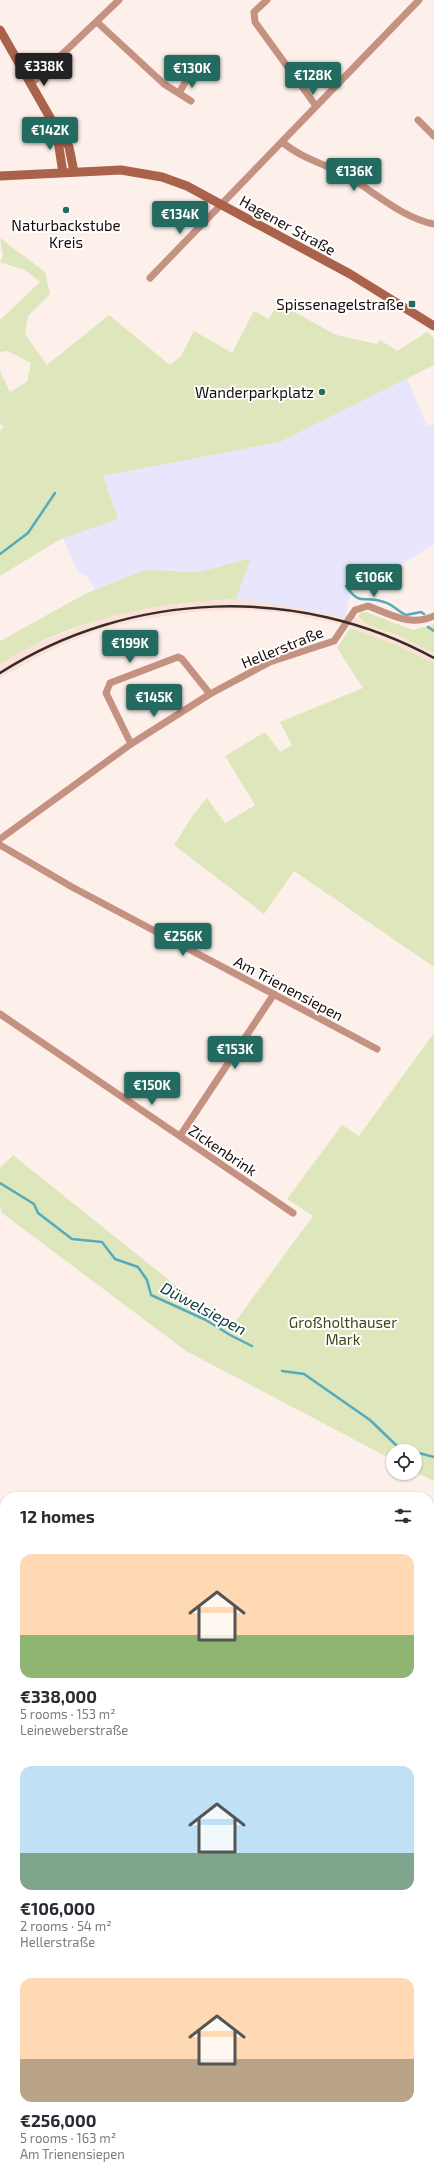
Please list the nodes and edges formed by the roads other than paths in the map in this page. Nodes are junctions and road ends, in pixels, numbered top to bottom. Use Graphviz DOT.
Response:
graph roads {
  1 [pos="119,0"];
  2 [pos="267,0"];
  3 [pos="419,0"];
  4 [pos="97,22"];
  5 [pos="0,30"];
  6 [pos="190,74"];
  7 [pos="31,84"];
  8 [pos="179,93"];
  9 [pos="191,101"];
  10 [pos="316,106"];
  11 [pos="418,120"];
  12 [pos="56,128"];
  13 [pos="434,136"];
  14 [pos="282,142"];
  15 [pos="74,172"];
  16 [pos="63,173"];
  17 [pos="0,176"];
  18 [pos="222,205"];
  19 [pos="434,224"];
  20 [pos="150,278"];
  21 [pos="434,326"];
  22 [pos="434,616"];
  23 [pos="210,694"];
  24 [pos="131,744"];
  25 [pos="0,839"];
  26 [pos="0,845"];
  27 [pos="274,994"];
  28 [pos="0,1014"];
  29 [pos="377,1049"];
  30 [pos="180,1136"];
  31 [pos="293,1213"];
  1 -- 4 [label="street"];
  2 -- 10 [label="street"];
  3 -- 10 [label="street"];
  4 -- 7 [label="street"];
  4 -- 8 [label="street"];
  5 -- 7 [label="main road"];
  6 -- 8 [label="street"];
  7 -- 12 [label="main road"];
  8 -- 9 [label="street"];
  10 -- 14 [label="street"];
  11 -- 13 [label="street"];
  12 -- 15 [label="main road"];
  12 -- 16 [label="main road"];
  14 -- 18 [label="street"];
  14 -- 19 [label="street"];
  15 -- 16 [label="main road, Hagener Straße"];
  15 -- 18 [label="main road, Hagener Straße"];
  16 -- 17 [label="main road, Hagener Straße"];
  18 -- 20 [label="street"];
  18 -- 21 [label="main road, Hagener Straße"];
  22 -- 23 [label="street, Hellerstraße"];
  23 -- 24 [label="street, Hellerstraße"];
  23 -- 24 [label="street"];
  24 -- 25 [label="street, Hellerstraße"];
  26 -- 27 [label="street, Am Trienensiepen"];
  27 -- 29 [label="street, Am Trienensiepen"];
  27 -- 30 [label="street"];
  28 -- 30 [label="street, Zickenbrink"];
  30 -- 31 [label="street, Zickenbrink"];
}
